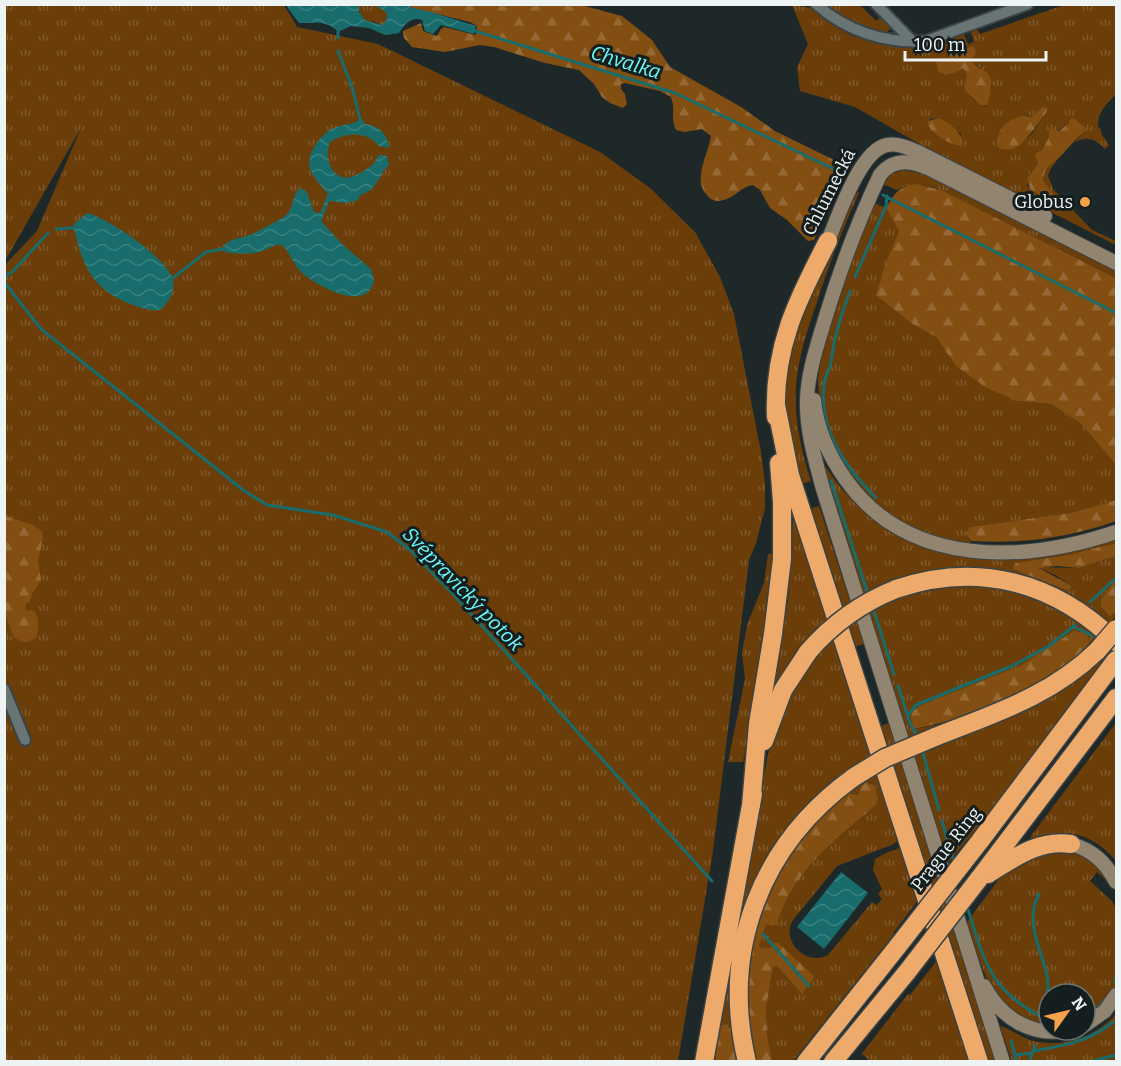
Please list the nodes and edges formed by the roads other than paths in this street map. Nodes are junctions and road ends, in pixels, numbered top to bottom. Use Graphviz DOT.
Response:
graph roads {
  1 [pos="816,4"];
  2 [pos="876,4"];
  3 [pos="1028,4"];
  4 [pos="913,42"];
  5 [pos="828,241"];
  6 [pos="1116,253"];
  7 [pos="1116,263"];
  8 [pos="820,336"];
  9 [pos="776,405"];
  10 [pos="1116,532"];
  11 [pos="1116,629"];
  12 [pos="1116,642"];
  13 [pos="1114,664"];
  14 [pos="4,689"];
  15 [pos="1116,699"];
  16 [pos="25,740"];
  17 [pos="751,806"];
  18 [pos="1071,844"];
  19 [pos="985,873"];
  20 [pos="1116,882"];
  21 [pos="968,948"];
  22 [pos="1116,995"];
  23 [pos="873,1014"];
  24 [pos="1097,1017"];
  25 [pos="1037,1030"];
  26 [pos="977,1057"];
  27 [pos="704,1062"];
  28 [pos="747,1062"];
  29 [pos="806,1062"];
  30 [pos="833,1062"];
  31 [pos="850,1062"];
  32 [pos="1003,1062"];
  1 -- 4 [label="street"];
  2 -- 4 [label="street"];
  3 -- 4 [label="street"];
  5 -- 6 [label="main road, Chlumecká"];
  5 -- 9 [label="highway, Chlumecká"];
  7 -- 8 [label="main road"];
  8 -- 10 [label="main road"];
  8 -- 21 [label="main road"];
  9 -- 17 [label="highway"];
  9 -- 26 [label="highway"];
  11 -- 28 [label="highway, bridge"];
  12 -- 17 [label="highway, bridge"];
  13 -- 29 [label="highway, Prague Ring, bridge"];
  14 -- 16 [label="street"];
  15 -- 19 [label="highway"];
  17 -- 27 [label="highway"];
  18 -- 19 [label="highway"];
  18 -- 20 [label="main road"];
  19 -- 23 [label="highway, bridge"];
  21 -- 25 [label="main road"];
  21 -- 32 [label="main road"];
  22 -- 24 [label="main road"];
  23 -- 30 [label="highway"];
  23 -- 31 [label="highway"];
}
